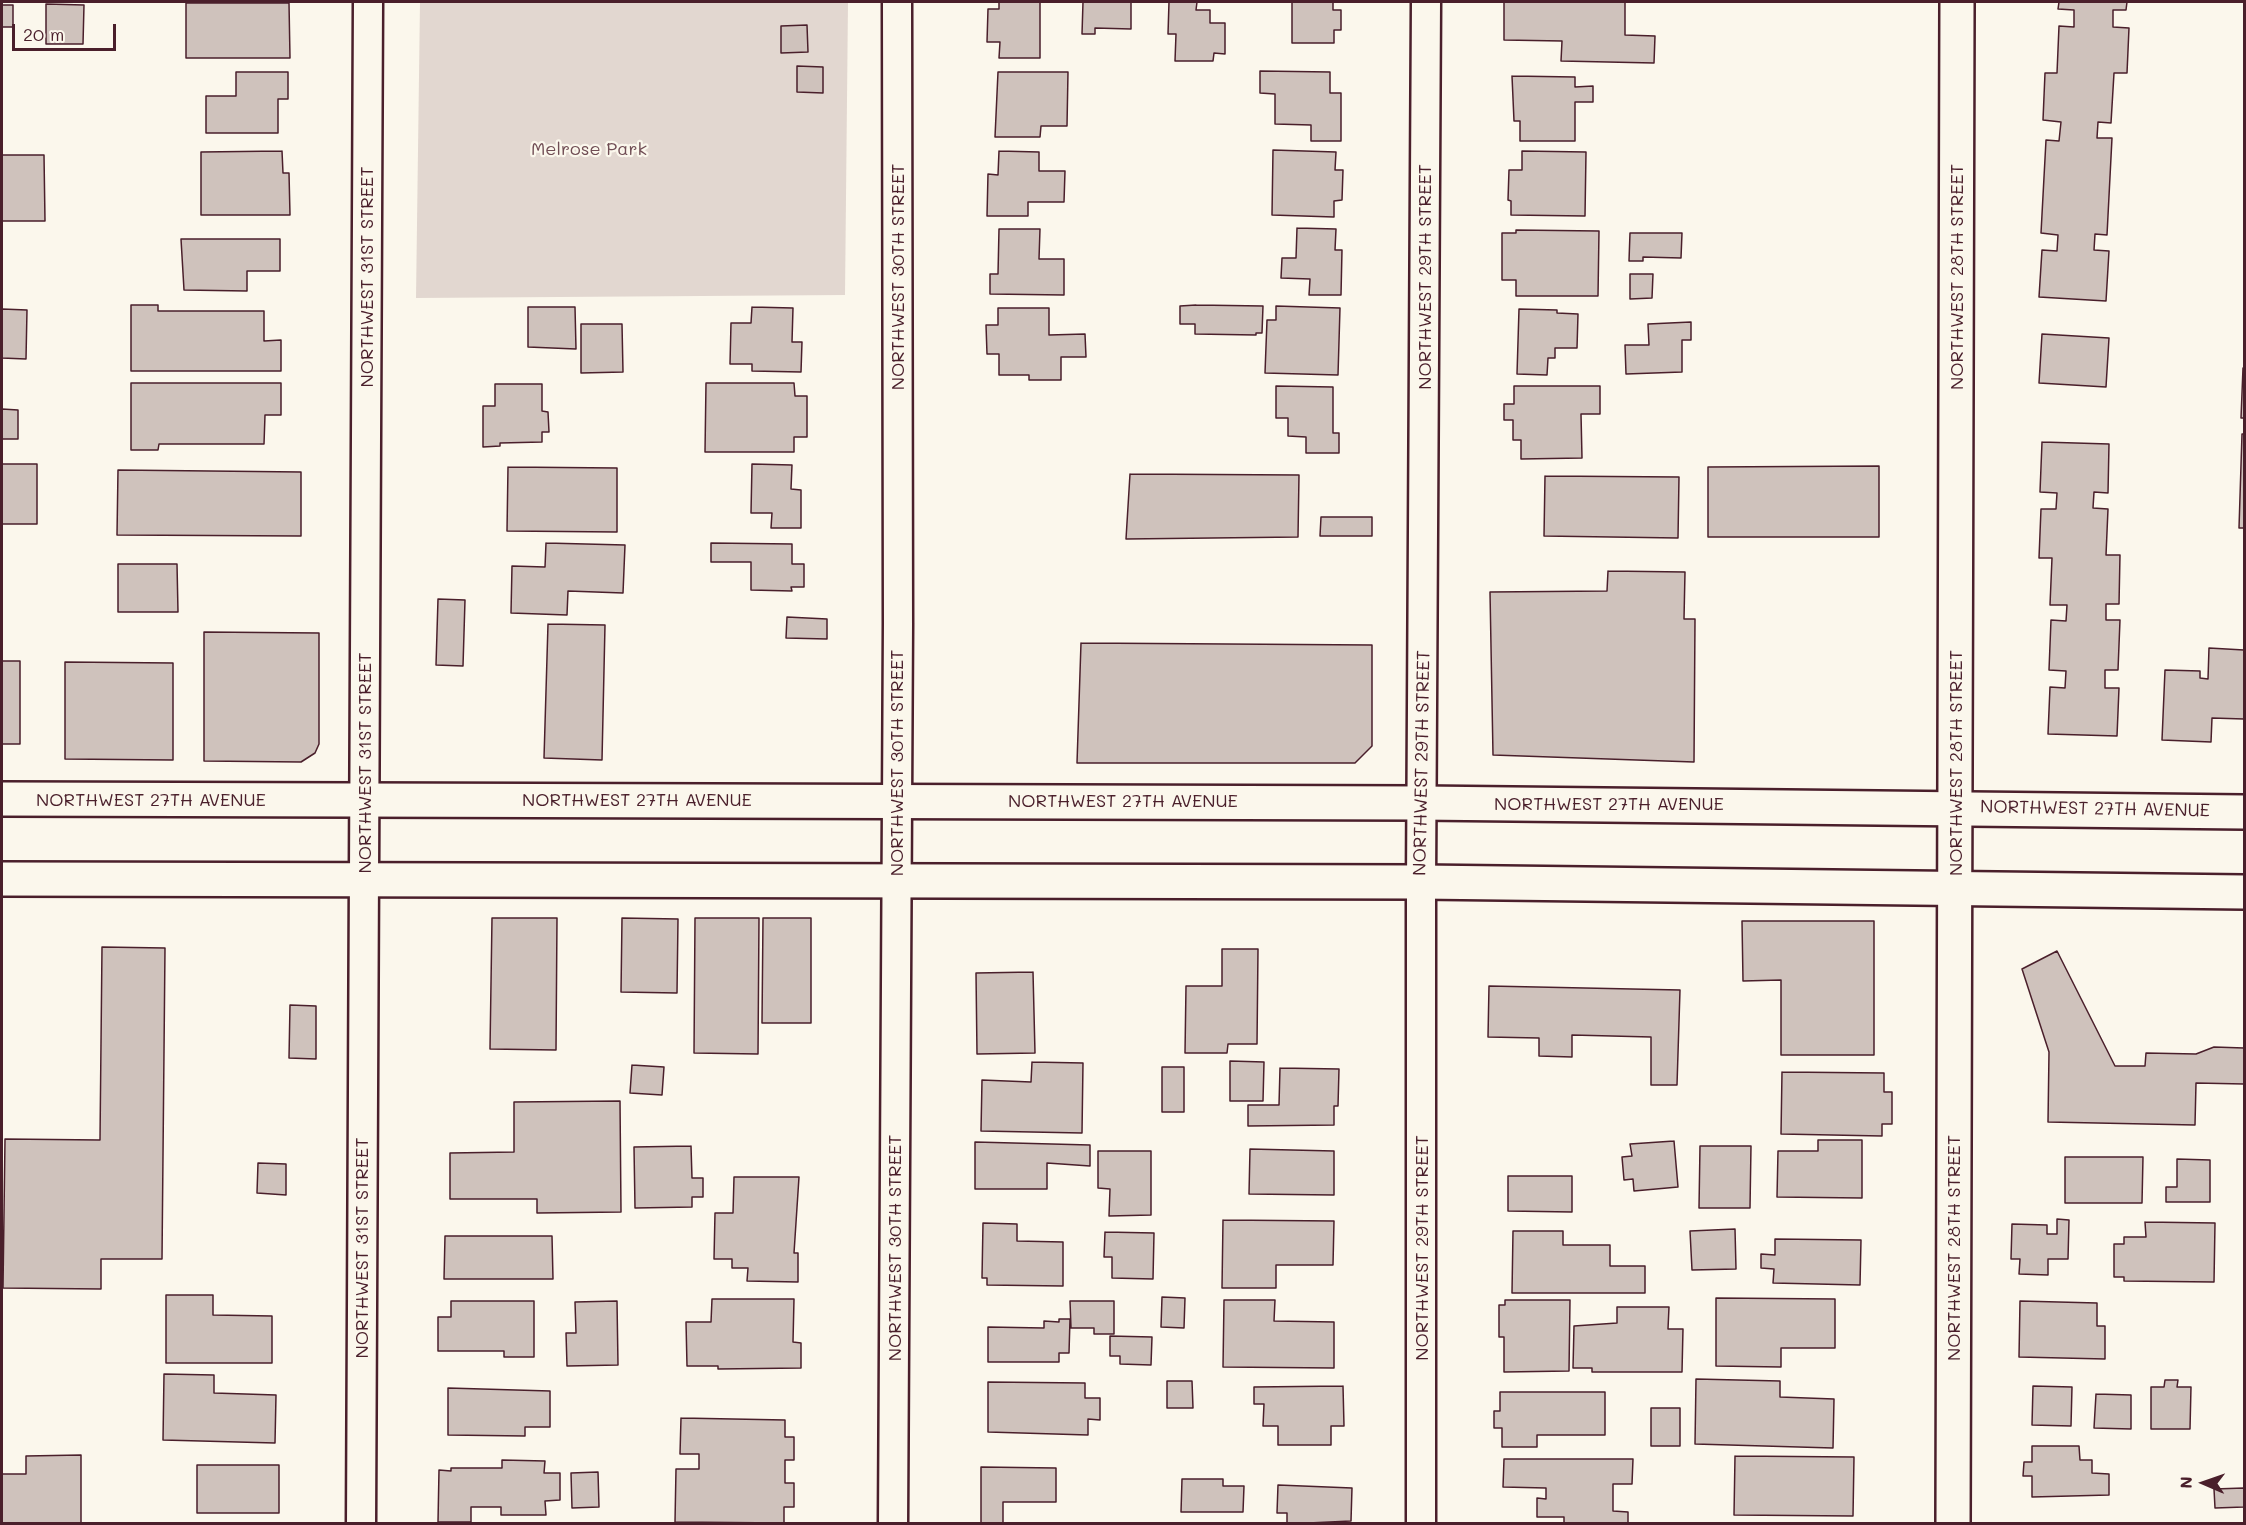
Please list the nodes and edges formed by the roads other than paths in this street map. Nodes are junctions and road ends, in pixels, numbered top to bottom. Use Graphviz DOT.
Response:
graph roads {
  1 [pos="368,2"];
  2 [pos="897,2"];
  3 [pos="1426,2"];
  4 [pos="1958,2"];
  5 [pos="2,799"];
  6 [pos="897,800"];
  7 [pos="364,801"];
  8 [pos="1421,802"];
  9 [pos="1956,807"];
  10 [pos="2244,812"];
  11 [pos="2,879"];
  12 [pos="364,880"];
  13 [pos="896,882"];
  14 [pos="1421,882"];
  15 [pos="1956,888"];
  16 [pos="2244,891"];
  17 [pos="361,1524"];
  18 [pos="893,1524"];
  19 [pos="1421,1524"];
  20 [pos="1953,1524"];
  1 -- 7 [label="street, NORTHWEST 31ST STREET"];
  2 -- 6 [label="street, NORTHWEST 30TH STREET"];
  3 -- 8 [label="street, NORTHWEST 29TH STREET"];
  4 -- 9 [label="main road, NORTHWEST 28TH STREET"];
  5 -- 7 [label="main road, NORTHWEST 27TH AVENUE"];
  6 -- 7 [label="main road, NORTHWEST 27TH AVENUE"];
  6 -- 8 [label="main road, NORTHWEST 27TH AVENUE"];
  6 -- 13 [label="street, NORTHWEST 30TH STREET"];
  7 -- 12 [label="street, NORTHWEST 31ST STREET"];
  8 -- 9 [label="main road, NORTHWEST 27TH AVENUE"];
  8 -- 14 [label="street, NORTHWEST 29TH STREET"];
  9 -- 10 [label="main road, NORTHWEST 27TH AVENUE"];
  9 -- 15 [label="main road, NORTHWEST 28TH STREET"];
  11 -- 12 [label="main road"];
  12 -- 13 [label="main road"];
  12 -- 17 [label="street, NORTHWEST 31ST STREET"];
  13 -- 14 [label="main road"];
  13 -- 18 [label="street, NORTHWEST 30TH STREET"];
  14 -- 15 [label="main road"];
  14 -- 19 [label="street, NORTHWEST 29TH STREET"];
  15 -- 16 [label="main road"];
  15 -- 20 [label="main road, NORTHWEST 28TH STREET"];
}
